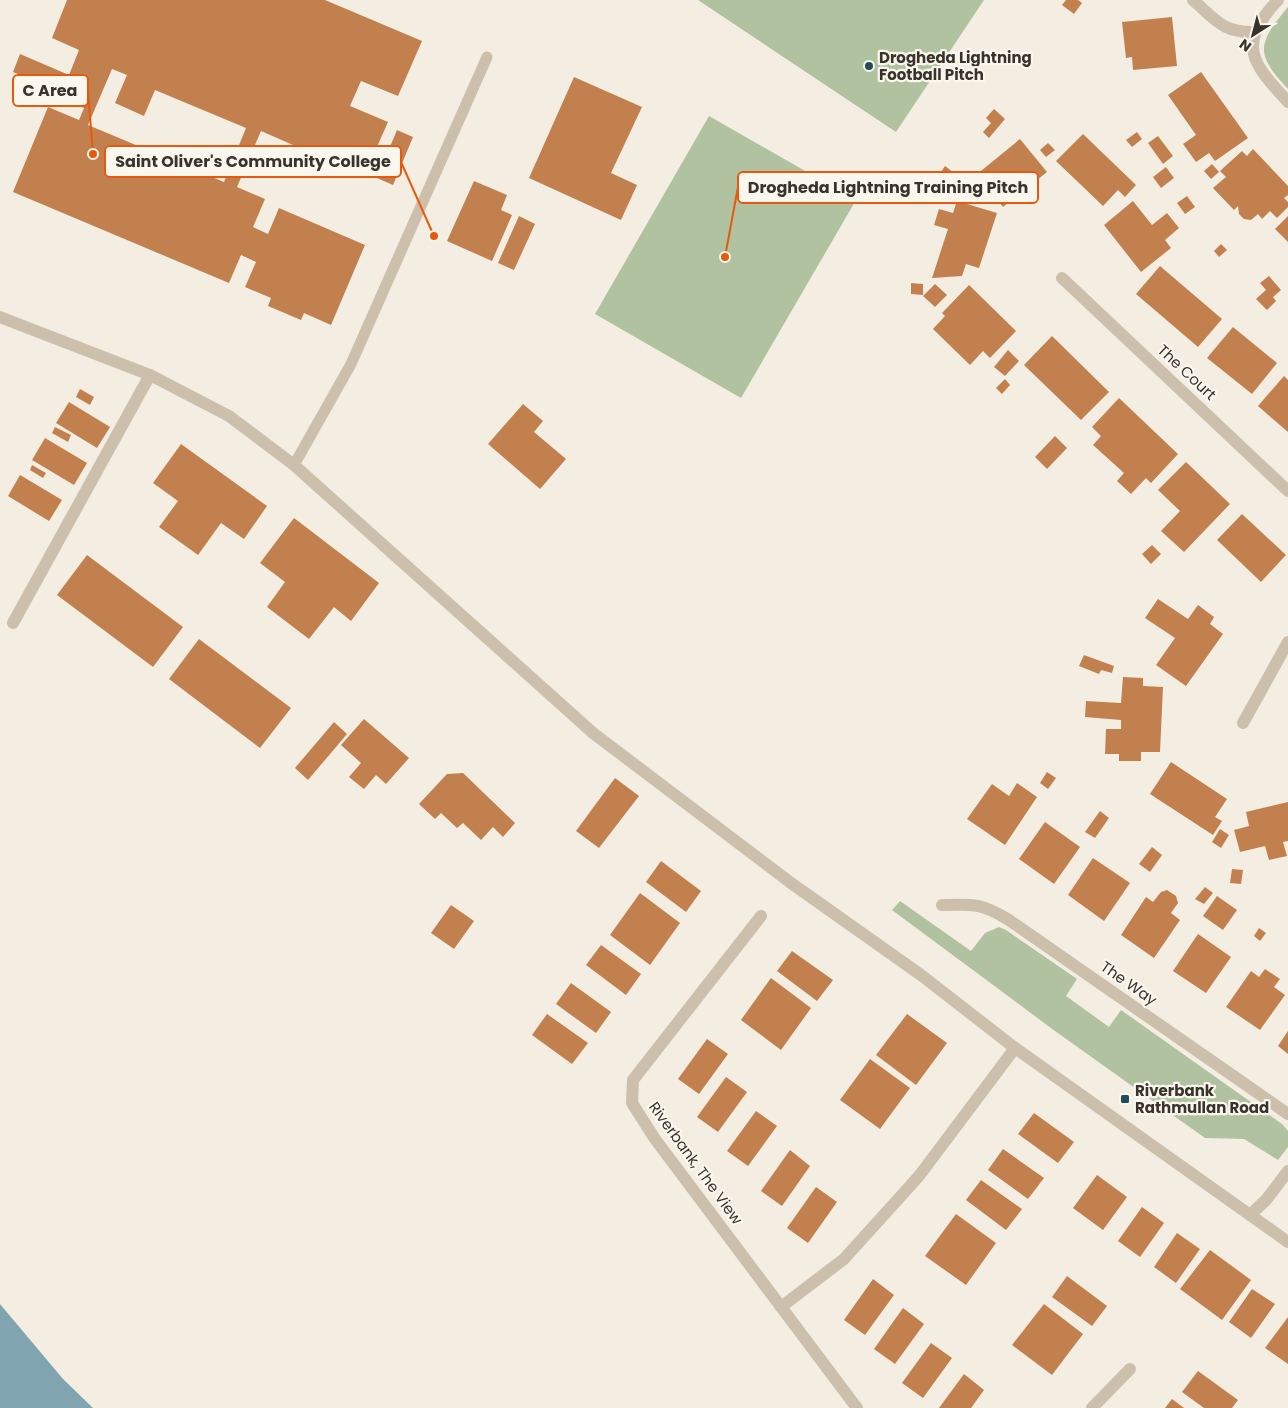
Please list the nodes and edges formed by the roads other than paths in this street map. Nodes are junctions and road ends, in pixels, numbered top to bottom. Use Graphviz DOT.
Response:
graph roads {
  1 [pos="1193,0"];
  2 [pos="1278,0"];
  3 [pos="1255,32"];
  4 [pos="487,57"];
  5 [pos="1288,102"];
  6 [pos="1062,278"];
  7 [pos="0,317"];
  8 [pos="150,375"];
  9 [pos="294,465"];
  10 [pos="1288,491"];
  11 [pos="13,623"];
  12 [pos="1288,642"];
  13 [pos="1243,723"];
  14 [pos="942,905"];
  15 [pos="761,916"];
  16 [pos="1015,1048"];
  17 [pos="1288,1114"];
  18 [pos="1288,1171"];
  19 [pos="1250,1215"];
  20 [pos="1288,1242"];
  21 [pos="781,1307"];
  22 [pos="1130,1369"];
  23 [pos="857,1408"];
  24 [pos="1092,1408"];
  1 -- 3 [label="street"];
  2 -- 3 [label="street"];
  3 -- 5 [label="street"];
  4 -- 9 [label="lane"];
  6 -- 10 [label="street, The Court"];
  7 -- 8 [label="street"];
  8 -- 9 [label="street"];
  8 -- 11 [label="street"];
  9 -- 16 [label="street"];
  12 -- 13 [label="street"];
  14 -- 17 [label="street, The Way"];
  15 -- 21 [label="street, Riverbank, The View"];
  16 -- 19 [label="street"];
  16 -- 21 [label="street"];
  18 -- 19 [label="street"];
  19 -- 20 [label="street"];
  21 -- 23 [label="street, Riverbank, The View"];
  22 -- 24 [label="street"];
}
